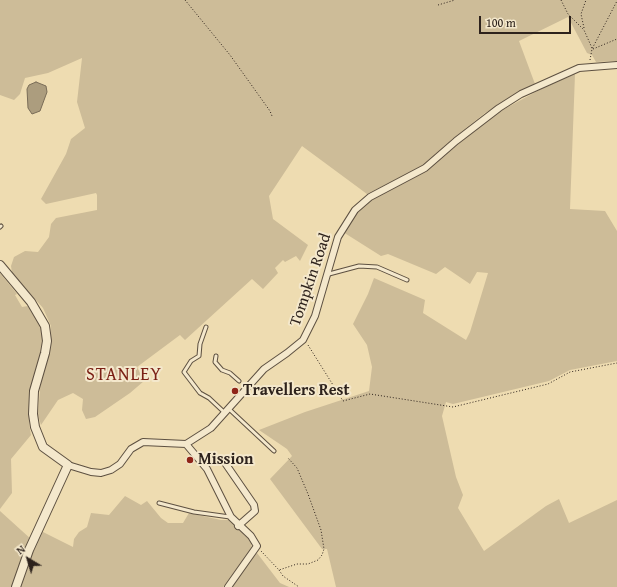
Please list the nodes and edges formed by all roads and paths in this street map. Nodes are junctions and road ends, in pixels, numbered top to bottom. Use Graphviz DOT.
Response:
graph roads {
  1 [pos="185,0"];
  2 [pos="455,0"];
  3 [pos="561,0"];
  4 [pos="586,0"];
  5 [pos="617,1"];
  6 [pos="438,5"];
  7 [pos="584,30"];
  8 [pos="617,39"];
  9 [pos="592,49"];
  10 [pos="617,65"];
  11 [pos="587,67"];
  12 [pos="272,116"];
  13 [pos="0,265"];
  14 [pos="329,274"];
  15 [pos="407,280"];
  16 [pos="206,327"];
  17 [pos="303,340"];
  18 [pos="216,356"];
  19 [pos="617,363"];
  20 [pos="239,381"];
  21 [pos="227,411"];
  22 [pos="186,444"];
  23 [pos="274,451"];
  24 [pos="288,458"];
  25 [pos="223,460"];
  26 [pos="68,465"];
  27 [pos="160,503"];
  28 [pos="231,517"];
  29 [pos="238,526"];
  30 [pos="257,546"];
  31 [pos="279,570"];
  32 [pos="16,587"];
  33 [pos="228,587"];
  34 [pos="299,587"];
  1 -- 12 [label="path"];
  2 -- 6 [label="path"];
  3 -- 7 [label="path"];
  4 -- 7 [label="path"];
  5 -- 9 [label="path"];
  7 -- 9 [label="path"];
  8 -- 9 [label="path"];
  9 -- 11 [label="path"];
  10 -- 11 [label="street, Tompkin Road"];
  11 -- 14 [label="street, Tompkin Road"];
  13 -- 26 [label="street"];
  14 -- 15 [label="lane"];
  14 -- 17 [label="street, Tompkin Road"];
  16 -- 21 [label="lane"];
  17 -- 19 [label="path"];
  17 -- 21 [label="street, Tompkin Road"];
  18 -- 20 [label="lane"];
  21 -- 22 [label="street, Tompkin Road"];
  21 -- 23 [label="lane"];
  22 -- 26 [label="street"];
  22 -- 28 [label="street"];
  24 -- 31 [label="path"];
  25 -- 29 [label="street"];
  26 -- 32 [label="street"];
  27 -- 28 [label="lane"];
  28 -- 29 [label="street"];
  29 -- 30 [label="street"];
  30 -- 31 [label="path"];
  30 -- 33 [label="street"];
  31 -- 34 [label="path"];
}
